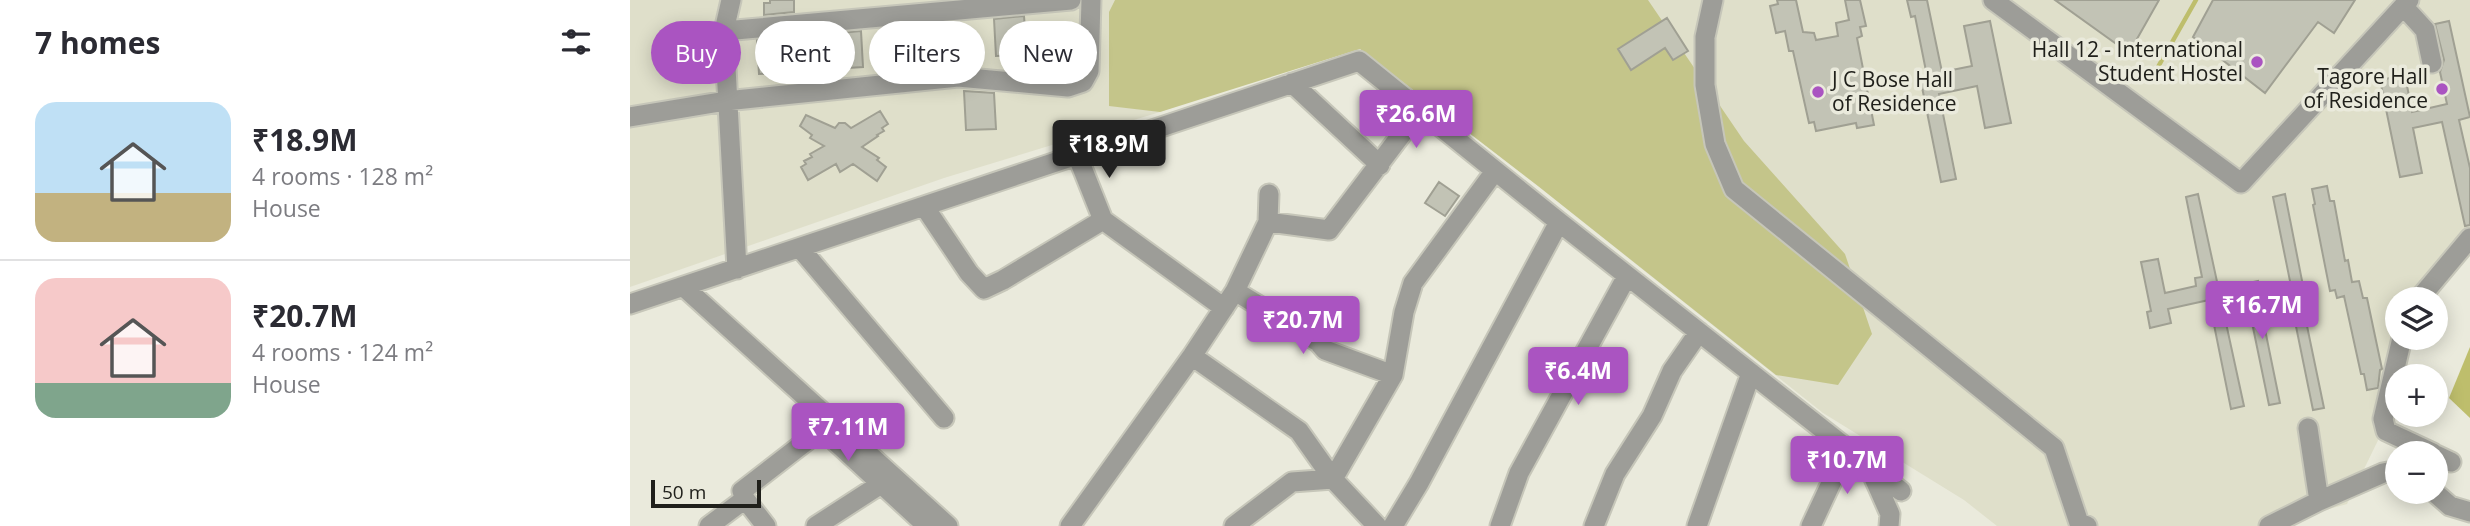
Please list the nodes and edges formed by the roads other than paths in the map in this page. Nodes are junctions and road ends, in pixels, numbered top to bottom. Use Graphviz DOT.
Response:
graph roads {
  1 [pos="731,0"];
  2 [pos="1071,0"];
  3 [pos="1091,0"];
  4 [pos="1713,0"];
  5 [pos="1993,0"];
  6 [pos="2407,3"];
  7 [pos="726,21"];
  8 [pos="741,29"];
  9 [pos="2432,63"];
  10 [pos="1292,83"];
  11 [pos="726,84"];
  12 [pos="726,101"];
  13 [pos="1420,110"];
  14 [pos="630,117"];
  15 [pos="1077,155"];
  16 [pos="1380,165"];
  17 [pos="1495,171"];
  18 [pos="1269,194"];
  19 [pos="924,206"];
  20 [pos="1103,220"];
  21 [pos="1268,222"];
  22 [pos="1559,222"];
  23 [pos="2470,238"];
  24 [pos="800,248"];
  25 [pos="737,269"];
  26 [pos="1627,275"];
  27 [pos="684,287"];
  28 [pos="2429,287"];
  29 [pos="1229,299"];
  30 [pos="630,304"];
  31 [pos="1699,332"];
  32 [pos="2399,350"];
  33 [pos="1192,356"];
  34 [pos="775,369"];
  35 [pos="1751,373"];
  36 [pos="1393,375"];
  37 [pos="944,418"];
  38 [pos="822,429"];
  39 [pos="2308,429"];
  40 [pos="2407,441"];
  41 [pos="1847,449"];
  42 [pos="1869,466"];
  43 [pos="2385,473"];
  44 [pos="1333,479"];
  45 [pos="881,484"];
  46 [pos="1901,491"];
  47 [pos="745,499"];
  48 [pos="2319,501"];
  49 [pos="2448,504"];
  50 [pos="2470,512"];
  51 [pos="709,526"];
  52 [pos="765,526"];
  53 [pos="816,526"];
  54 [pos="927,526"];
  55 [pos="948,526"];
  56 [pos="1070,526"];
  57 [pos="1234,526"];
  58 [pos="1377,526"];
  59 [pos="1392,526"];
  60 [pos="1500,526"];
  61 [pos="1594,526"];
  62 [pos="1697,526"];
  63 [pos="1811,526"];
  64 [pos="1889,526"];
  65 [pos="2087,526"];
  66 [pos="2269,526"];
  1 -- 7 [label="street"];
  2 -- 8 [label="street"];
  3 -- 12 [label="street"];
  4 -- 65 [label="street"];
  5 -- 6 [label="street"];
  6 -- 9 [label="street"];
  10 -- 13 [label="street"];
  10 -- 15 [label="street"];
  10 -- 16 [label="street"];
  11 -- 12 [label="street"];
  12 -- 14 [label="street"];
  12 -- 25 [label="street"];
  13 -- 16 [label="street"];
  13 -- 17 [label="street"];
  15 -- 19 [label="street"];
  15 -- 20 [label="street"];
  16 -- 21 [label="street"];
  17 -- 22 [label="street"];
  17 -- 36 [label="street"];
  18 -- 21 [label="street"];
  19 -- 20 [label="street"];
  19 -- 24 [label="street"];
  20 -- 29 [label="street"];
  21 -- 29 [label="street"];
  22 -- 26 [label="street"];
  22 -- 59 [label="street"];
  23 -- 28 [label="street"];
  24 -- 25 [label="street"];
  24 -- 37 [label="street"];
  25 -- 27 [label="street"];
  26 -- 31 [label="street"];
  26 -- 60 [label="street"];
  27 -- 30 [label="street"];
  27 -- 34 [label="street"];
  29 -- 33 [label="street"];
  29 -- 36 [label="street"];
  31 -- 35 [label="street"];
  31 -- 61 [label="street"];
  32 -- 40 [label="street"];
  33 -- 44 [label="street"];
  33 -- 56 [label="street"];
  34 -- 38 [label="street"];
  34 -- 55 [label="street"];
  35 -- 41 [label="street"];
  35 -- 62 [label="street"];
  36 -- 44 [label="street"];
  38 -- 45 [label="street"];
  38 -- 47 [label="street"];
  39 -- 48 [label="street"];
  41 -- 42 [label="street"];
  41 -- 63 [label="street"];
  42 -- 46 [label="street"];
  42 -- 64 [label="street"];
  43 -- 48 [label="street"];
  44 -- 57 [label="street"];
  44 -- 58 [label="street"];
  45 -- 53 [label="street"];
  45 -- 54 [label="street"];
  47 -- 51 [label="street"];
  47 -- 52 [label="street"];
  48 -- 66 [label="street"];
  49 -- 50 [label="street"];
}
